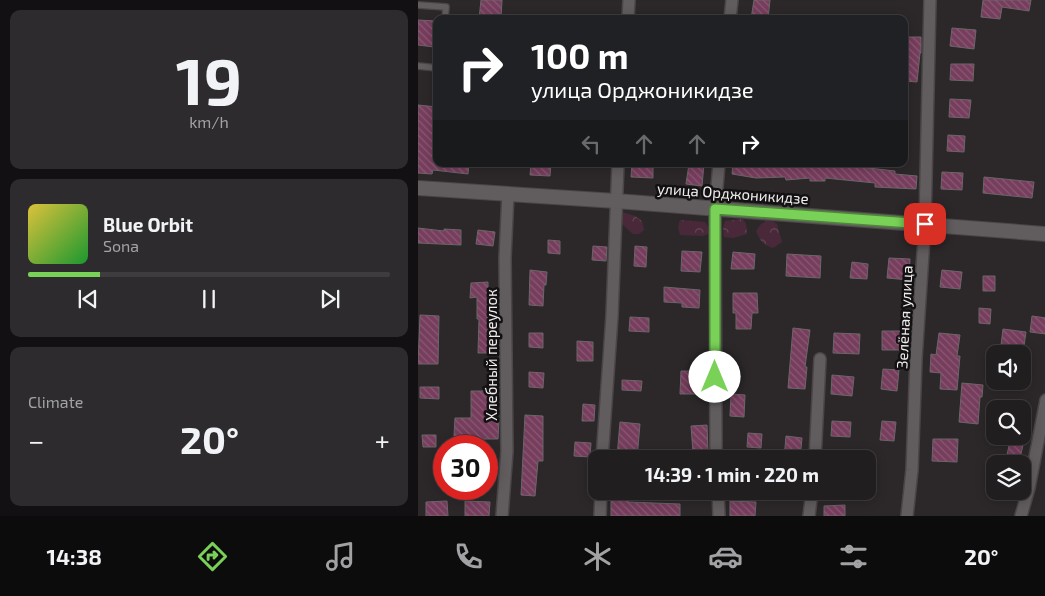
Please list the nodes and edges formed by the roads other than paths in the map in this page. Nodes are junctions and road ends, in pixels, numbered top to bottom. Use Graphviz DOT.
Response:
graph roads {
  1 [pos="629,0"];
  2 [pos="732,0"];
  3 [pos="930,0"];
  4 [pos="418,5"];
  5 [pos="445,15"];
  6 [pos="628,15"];
  7 [pos="730,15"];
  8 [pos="418,66"];
  9 [pos="433,68"];
  10 [pos="618,167"];
  11 [pos="719,167"];
  12 [pos="418,188"];
  13 [pos="508,194"];
  14 [pos="616,201"];
  15 [pos="715,209"];
  16 [pos="925,224"];
  17 [pos="1046,234"];
  18 [pos="820,359"];
  19 [pos="1046,400"];
  20 [pos="603,450"];
  21 [pos="716,450"];
  22 [pos="815,450"];
  23 [pos="601,500"];
  24 [pos="718,500"];
  25 [pos="811,500"];
  26 [pos="502,516"];
  27 [pos="600,516"];
  28 [pos="719,516"];
  29 [pos="809,516"];
  30 [pos="906,516"];
  31 [pos="1021,516"];
  1 -- 6 [label="street"];
  2 -- 7 [label="street"];
  3 -- 16 [label="street, Зелёная улица"];
  4 -- 5 [label="lane"];
  8 -- 9 [label="lane"];
  10 -- 14 [label="street"];
  11 -- 15 [label="street"];
  12 -- 13 [label="street, улица Орджоникидзе"];
  13 -- 14 [label="street, улица Орджоникидзе"];
  13 -- 26 [label="street, Хлебный переулок"];
  14 -- 15 [label="street, улица Орджоникидзе"];
  14 -- 20 [label="street"];
  15 -- 16 [label="street, улица Орджоникидзе"];
  15 -- 21 [label="street"];
  16 -- 17 [label="street, улица Орджоникидзе"];
  16 -- 30 [label="street, Зелёная улица"];
  18 -- 22 [label="street"];
  19 -- 31 [label="street"];
  23 -- 27 [label="street"];
  24 -- 28 [label="street"];
  25 -- 29 [label="street"];
}
